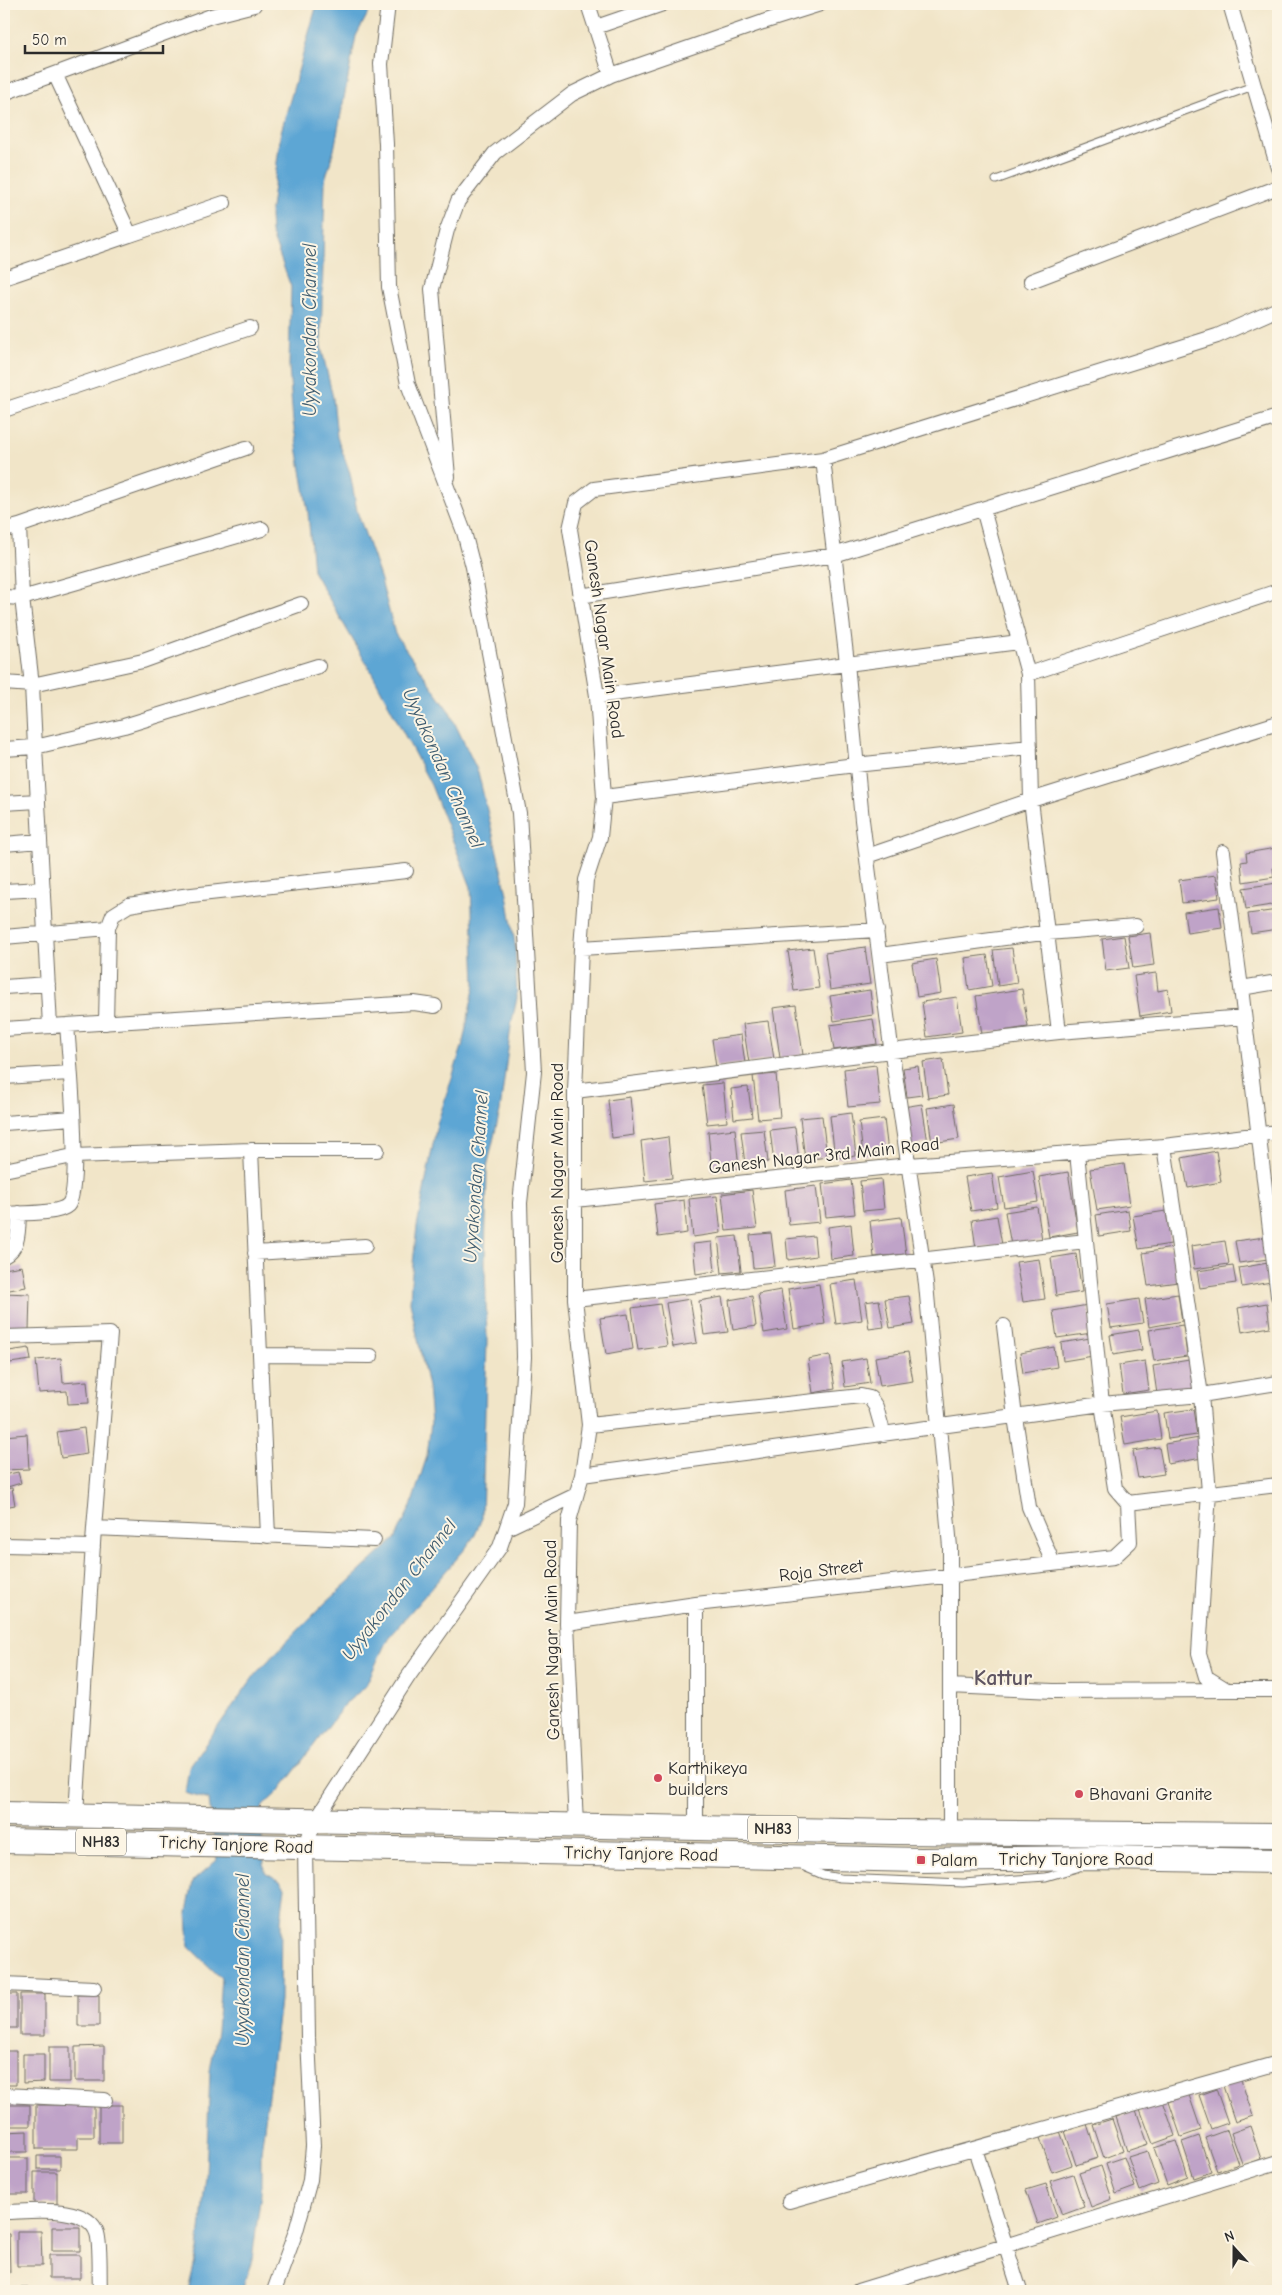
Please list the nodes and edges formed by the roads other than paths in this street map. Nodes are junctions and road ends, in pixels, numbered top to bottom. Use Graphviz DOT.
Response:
graph roads {
  1 [pos="388,4"];
  2 [pos="588,4"];
  3 [pos="663,4"];
  4 [pos="820,4"];
  5 [pos="1230,4"];
  6 [pos="254,5"];
  7 [pos="596,27"];
  8 [pos="55,74"];
  9 [pos="611,75"];
  10 [pos="1253,86"];
  11 [pos="4,93"];
  12 [pos="1278,168"];
  13 [pos="996,180"];
  14 [pos="1278,187"];
  15 [pos="224,203"];
  16 [pos="130,235"];
  17 [pos="4,278"];
  18 [pos="1031,281"];
  19 [pos="1278,309"];
  20 [pos="250,328"];
  21 [pos="4,410"];
  22 [pos="1278,417"];
  23 [pos="246,448"];
  24 [pos="823,459"];
  25 [pos="449,495"];
  26 [pos="983,509"];
  27 [pos="18,526"];
  28 [pos="262,529"];
  29 [pos="4,530"];
  30 [pos="834,555"];
  31 [pos="1278,591"];
  32 [pos="4,596"];
  33 [pos="580,596"];
  34 [pos="22,598"];
  35 [pos="301,604"];
  36 [pos="1019,642"];
  37 [pos="847,663"];
  38 [pos="318,666"];
  39 [pos="1028,674"];
  40 [pos="4,683"];
  41 [pos="32,685"];
  42 [pos="597,696"];
  43 [pos="1278,723"];
  44 [pos="35,747"];
  45 [pos="1030,747"];
  46 [pos="4,749"];
  47 [pos="855,765"];
  48 [pos="604,797"];
  49 [pos="1031,800"];
  50 [pos="38,801"];
  51 [pos="4,803"];
  52 [pos="40,841"];
  53 [pos="4,844"];
  54 [pos="1223,852"];
  55 [pos="867,856"];
  56 [pos="406,871"];
  57 [pos="43,889"];
  58 [pos="4,891"];
  59 [pos="1136,926"];
  60 [pos="108,928"];
  61 [pos="877,930"];
  62 [pos="1048,933"];
  63 [pos="45,934"];
  64 [pos="4,937"];
  65 [pos="581,948"];
  66 [pos="880,955"];
  67 [pos="1278,982"];
  68 [pos="48,984"];
  69 [pos="4,987"];
  70 [pos="1241,988"];
  71 [pos="435,1006"];
  72 [pos="1244,1017"];
  73 [pos="106,1022"];
  74 [pos="67,1025"];
  75 [pos="50,1026"];
  76 [pos="4,1029"];
  77 [pos="1059,1032"];
  78 [pos="891,1050"];
  79 [pos="70,1073"];
  80 [pos="4,1077"];
  81 [pos="575,1091"];
  82 [pos="73,1118"];
  83 [pos="4,1123"];
  84 [pos="1278,1132"];
  85 [pos="1258,1134"];
  86 [pos="1164,1146"];
  87 [pos="251,1150"];
  88 [pos="377,1150"];
  89 [pos="1077,1153"];
  90 [pos="73,1156"];
  91 [pos="909,1165"];
  92 [pos="4,1170"];
  93 [pos="574,1200"];
  94 [pos="19,1213"];
  95 [pos="4,1214"];
  96 [pos="1086,1242"];
  97 [pos="365,1246"];
  98 [pos="255,1253"];
  99 [pos="4,1256"];
  100 [pos="923,1259"];
  101 [pos="1278,1296"];
  102 [pos="575,1299"];
  103 [pos="1004,1326"];
  104 [pos="4,1337"];
  105 [pos="260,1355"];
  106 [pos="371,1356"];
  107 [pos="1278,1383"];
  108 [pos="1201,1395"];
  109 [pos="1102,1404"];
  110 [pos="1015,1417"];
  111 [pos="589,1425"];
  112 [pos="940,1428"];
  113 [pos="884,1435"];
  114 [pos="582,1475"];
  115 [pos="1278,1484"];
  116 [pos="1209,1492"];
  117 [pos="576,1495"];
  118 [pos="1128,1503"];
  119 [pos="94,1528"];
  120 [pos="507,1528"];
  121 [pos="268,1536"];
  122 [pos="374,1540"];
  123 [pos="4,1545"];
  124 [pos="93,1547"];
  125 [pos="1053,1563"];
  126 [pos="950,1575"];
  127 [pos="696,1604"];
  128 [pos="567,1623"];
  129 [pos="950,1686"];
  130 [pos="1226,1690"];
  131 [pos="1278,1690"];
  132 [pos="4,1814"];
  133 [pos="76,1814"];
  134 [pos="315,1821"];
  135 [pos="576,1825"];
  136 [pos="696,1828"];
  137 [pos="950,1832"];
  138 [pos="1278,1835"];
  139 [pos="4,1841"];
  140 [pos="305,1847"];
  141 [pos="1278,1861"];
  142 [pos="4,1984"];
  143 [pos="94,1988"];
  144 [pos="1278,2063"];
  145 [pos="4,2095"];
  146 [pos="105,2100"];
  147 [pos="975,2149"];
  148 [pos="1278,2162"];
  149 [pos="789,2202"];
  150 [pos="4,2212"];
  151 [pos="1005,2246"];
  152 [pos="100,2291"];
  153 [pos="274,2291"];
  154 [pos="858,2291"];
  155 [pos="1020,2291"];
  1 -- 25 [label="street"];
  2 -- 7 [label="street"];
  3 -- 7 [label="street"];
  4 -- 9 [label="street"];
  5 -- 10 [label="street"];
  6 -- 8 [label="street"];
  7 -- 9 [label="street"];
  8 -- 11 [label="street"];
  8 -- 16 [label="street"];
  9 -- 25 [label="street"];
  10 -- 12 [label="street"];
  10 -- 13 [label="lane"];
  14 -- 18 [label="street"];
  15 -- 16 [label="street"];
  16 -- 17 [label="street"];
  19 -- 24 [label="street"];
  20 -- 21 [label="street"];
  22 -- 26 [label="street"];
  23 -- 27 [label="street"];
  24 -- 30 [label="street"];
  24 -- 33 [label="street, Ganesh Nagar Main Road"];
  25 -- 120 [label="street"];
  26 -- 30 [label="street"];
  26 -- 36 [label="street"];
  27 -- 29 [label="street"];
  27 -- 34 [label="street"];
  28 -- 34 [label="street"];
  30 -- 33 [label="street"];
  30 -- 37 [label="street"];
  31 -- 39 [label="street"];
  32 -- 34 [label="street"];
  33 -- 42 [label="street, Ganesh Nagar Main Road"];
  34 -- 41 [label="street"];
  35 -- 41 [label="street"];
  36 -- 37 [label="street"];
  36 -- 39 [label="street"];
  37 -- 42 [label="street"];
  37 -- 47 [label="street"];
  38 -- 44 [label="street"];
  39 -- 45 [label="street"];
  40 -- 41 [label="street"];
  41 -- 44 [label="street"];
  42 -- 48 [label="street, Ganesh Nagar Main Road"];
  43 -- 49 [label="street"];
  44 -- 46 [label="street"];
  44 -- 50 [label="street"];
  45 -- 47 [label="street"];
  45 -- 49 [label="street"];
  47 -- 48 [label="street"];
  47 -- 55 [label="street"];
  48 -- 65 [label="street, Ganesh Nagar Main Road"];
  49 -- 55 [label="street"];
  49 -- 62 [label="street"];
  50 -- 51 [label="street"];
  50 -- 52 [label="street"];
  52 -- 53 [label="street"];
  52 -- 57 [label="street"];
  54 -- 70 [label="street"];
  55 -- 61 [label="street"];
  56 -- 60 [label="street"];
  57 -- 58 [label="street"];
  57 -- 63 [label="street"];
  59 -- 62 [label="street"];
  60 -- 63 [label="street"];
  60 -- 73 [label="street"];
  61 -- 65 [label="street"];
  61 -- 66 [label="street"];
  62 -- 66 [label="street"];
  62 -- 77 [label="street"];
  63 -- 64 [label="street"];
  63 -- 68 [label="street"];
  65 -- 81 [label="street, Ganesh Nagar Main Road"];
  66 -- 78 [label="street"];
  67 -- 70 [label="street"];
  68 -- 69 [label="street"];
  68 -- 75 [label="street"];
  70 -- 72 [label="street"];
  71 -- 73 [label="street"];
  72 -- 77 [label="street"];
  72 -- 85 [label="street"];
  73 -- 74 [label="street"];
  74 -- 75 [label="street"];
  74 -- 79 [label="street"];
  75 -- 76 [label="street"];
  77 -- 78 [label="street"];
  78 -- 81 [label="street"];
  78 -- 91 [label="street"];
  79 -- 80 [label="street"];
  79 -- 82 [label="street"];
  81 -- 93 [label="street, Ganesh Nagar Main Road"];
  82 -- 83 [label="street"];
  82 -- 90 [label="street"];
  84 -- 85 [label="street, Ganesh Nagar 3rd Main Road"];
  85 -- 86 [label="street, Ganesh Nagar 3rd Main Road"];
  85 -- 101 [label="street"];
  86 -- 89 [label="street, Ganesh Nagar 3rd Main Road"];
  86 -- 108 [label="street"];
  87 -- 88 [label="street"];
  87 -- 90 [label="street"];
  87 -- 98 [label="street"];
  89 -- 91 [label="street, Ganesh Nagar 3rd Main Road"];
  89 -- 96 [label="street"];
  90 -- 92 [label="street"];
  90 -- 94 [label="street"];
  91 -- 93 [label="street, Ganesh Nagar 3rd Main Road"];
  91 -- 100 [label="street"];
  93 -- 102 [label="street, Ganesh Nagar Main Road"];
  94 -- 95 [label="street"];
  94 -- 99 [label="street"];
  96 -- 100 [label="street"];
  96 -- 109 [label="street"];
  97 -- 98 [label="street"];
  98 -- 105 [label="street"];
  100 -- 102 [label="street"];
  100 -- 112 [label="street"];
  102 -- 111 [label="street, Ganesh Nagar Main Road"];
  103 -- 110 [label="street"];
  104 -- 119 [label="street"];
  105 -- 106 [label="street"];
  105 -- 121 [label="street"];
  107 -- 108 [label="street"];
  108 -- 109 [label="street"];
  108 -- 116 [label="street"];
  109 -- 110 [label="street"];
  109 -- 118 [label="street"];
  110 -- 112 [label="street"];
  110 -- 125 [label="street"];
  111 -- 113 [label="street"];
  111 -- 114 [label="street, Ganesh Nagar Main Road"];
  112 -- 113 [label="street"];
  112 -- 126 [label="street"];
  113 -- 114 [label="street"];
  114 -- 117 [label="street, Ganesh Nagar Main Road"];
  115 -- 116 [label="street"];
  116 -- 118 [label="street"];
  116 -- 130 [label="street"];
  117 -- 120 [label="street"];
  117 -- 128 [label="street, Ganesh Nagar Main Road"];
  118 -- 125 [label="street, Roja Street"];
  119 -- 121 [label="street"];
  119 -- 124 [label="street"];
  120 -- 134 [label="street"];
  121 -- 122 [label="street"];
  123 -- 124 [label="street"];
  124 -- 133 [label="street"];
  125 -- 126 [label="street, Roja Street"];
  126 -- 127 [label="street, Roja Street"];
  126 -- 129 [label="street"];
  127 -- 128 [label="street, Roja Street"];
  127 -- 136 [label="street"];
  128 -- 135 [label="street, Ganesh Nagar Main Road"];
  129 -- 130 [label="street"];
  129 -- 137 [label="street"];
  130 -- 131 [label="street"];
  132 -- 133 [label="highway, Trichy Tanjore Road / NH83"];
  133 -- 134 [label="highway, Trichy Tanjore Road / NH83"];
  134 -- 135 [label="highway, Trichy Tanjore Road / NH83"];
  134 -- 140 [label="street"];
  135 -- 136 [label="highway, Trichy Tanjore Road / NH83"];
  136 -- 137 [label="highway, Trichy Tanjore Road / NH83"];
  137 -- 138 [label="highway, Trichy Tanjore Road / NH83"];
  139 -- 140 [label="highway, Trichy Tanjore Road / NH83"];
  140 -- 141 [label="highway, Trichy Tanjore Road / NH83"];
  140 -- 153 [label="street"];
  142 -- 143 [label="street"];
  144 -- 147 [label="street"];
  145 -- 146 [label="street"];
  147 -- 149 [label="street"];
  147 -- 151 [label="street"];
  148 -- 151 [label="street"];
  150 -- 152 [label="street"];
  151 -- 154 [label="street"];
  151 -- 155 [label="street"];
}
